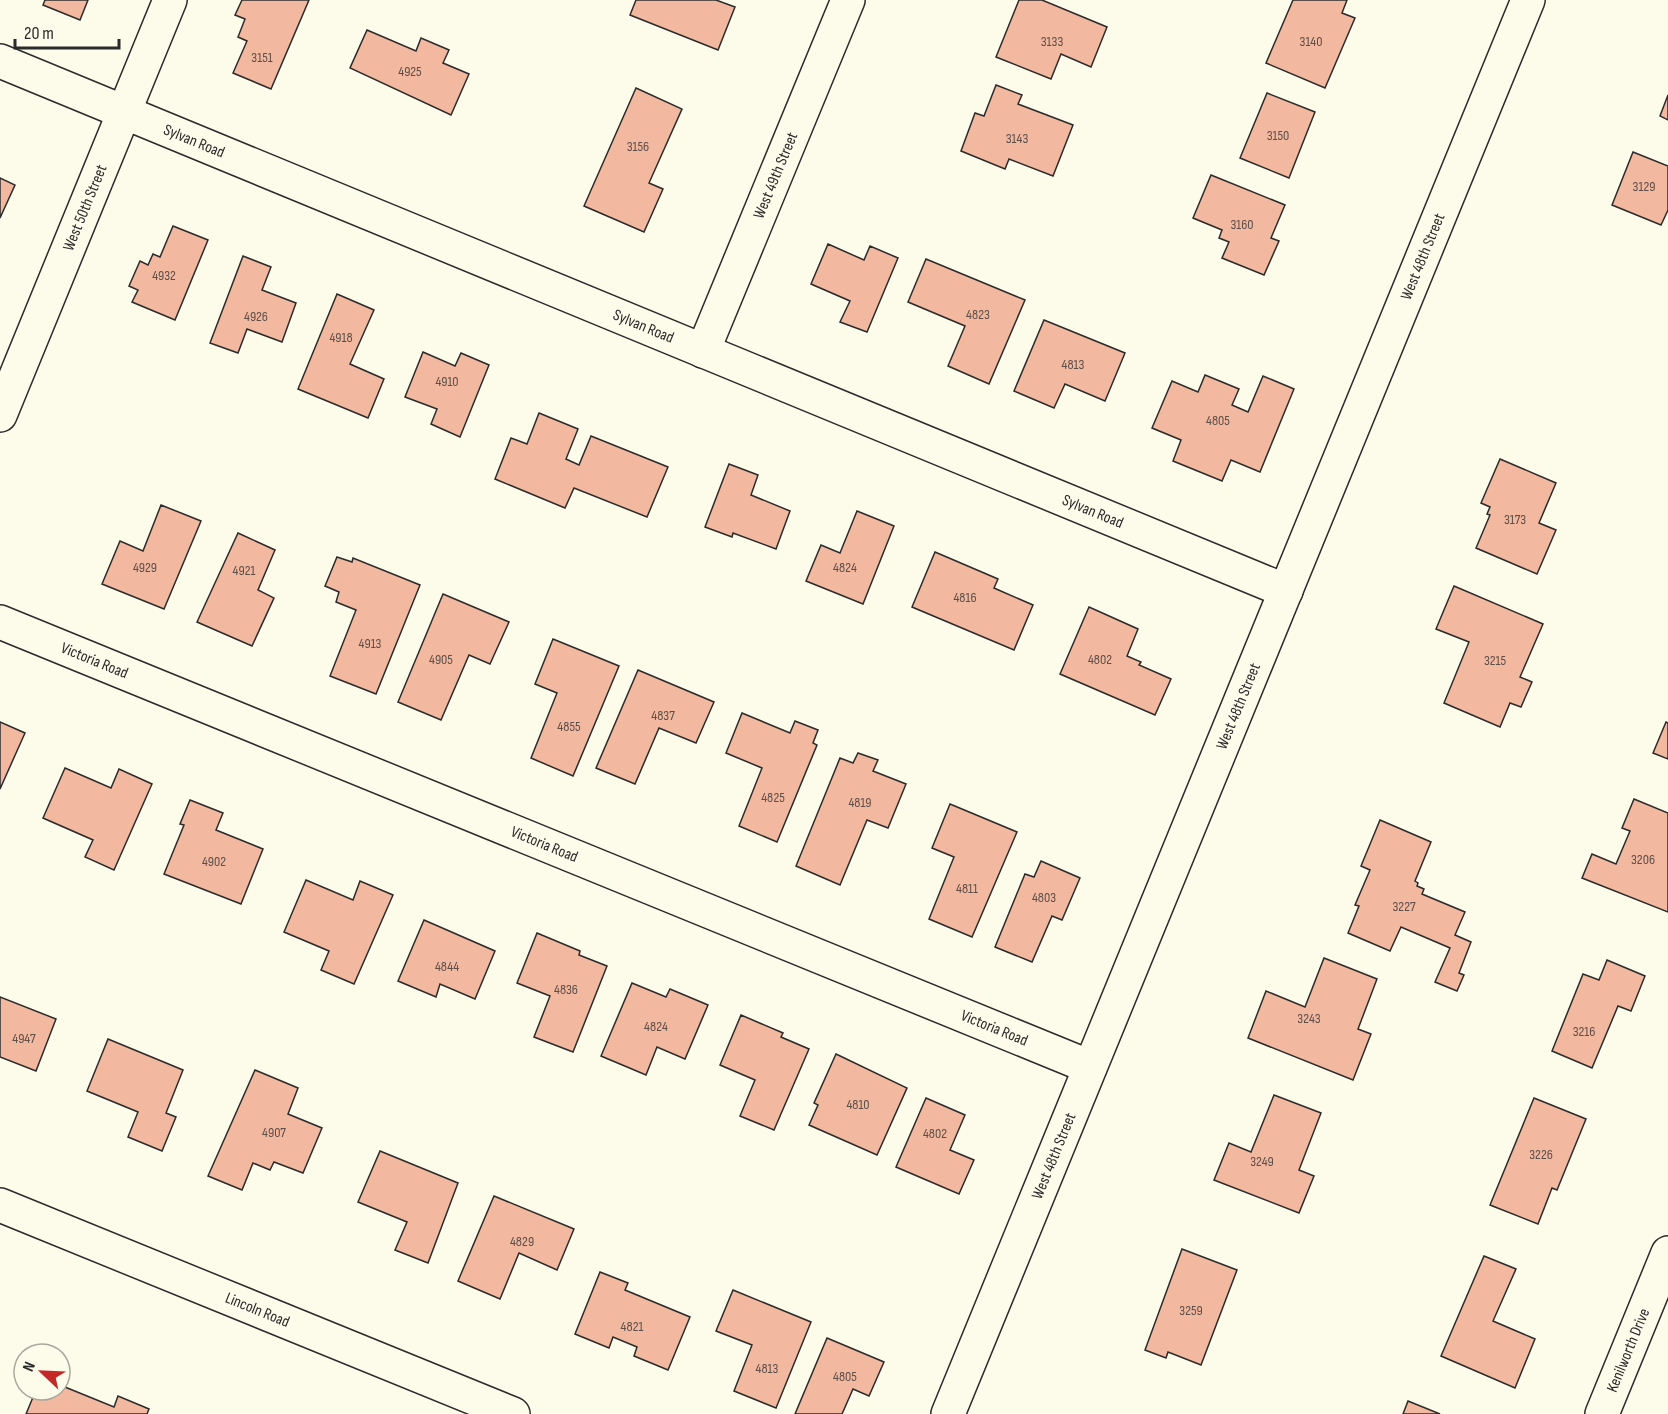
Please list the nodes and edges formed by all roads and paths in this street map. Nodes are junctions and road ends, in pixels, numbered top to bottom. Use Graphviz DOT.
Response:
graph roads {
  1 [pos="170,0"];
  2 [pos="848,0"];
  3 [pos="1528,0"];
  4 [pos="0,61"];
  5 [pos="124,112"];
  6 [pos="703,351"];
  7 [pos="0,415"];
  8 [pos="1286,591"];
  9 [pos="0,622"];
  10 [pos="1090,1067"];
  11 [pos="0,1205"];
  12 [pos="1668,1253"];
  13 [pos="513,1414"];
  14 [pos="948,1414"];
  15 [pos="1602,1414"];
  1 -- 5 [label="street, West 50th Street"];
  2 -- 6 [label="street, West 49th Street"];
  3 -- 8 [label="street, West 48th Street"];
  4 -- 5 [label="street, Sylvan Road"];
  5 -- 6 [label="street, Sylvan Road"];
  5 -- 7 [label="street, West 50th Street"];
  6 -- 8 [label="street, Sylvan Road"];
  8 -- 10 [label="street, West 48th Street"];
  9 -- 10 [label="street, Victoria Road"];
  10 -- 14 [label="street, West 48th Street"];
  11 -- 13 [label="street, Lincoln Road"];
  12 -- 15 [label="street, Kenilworth Drive"];
}
